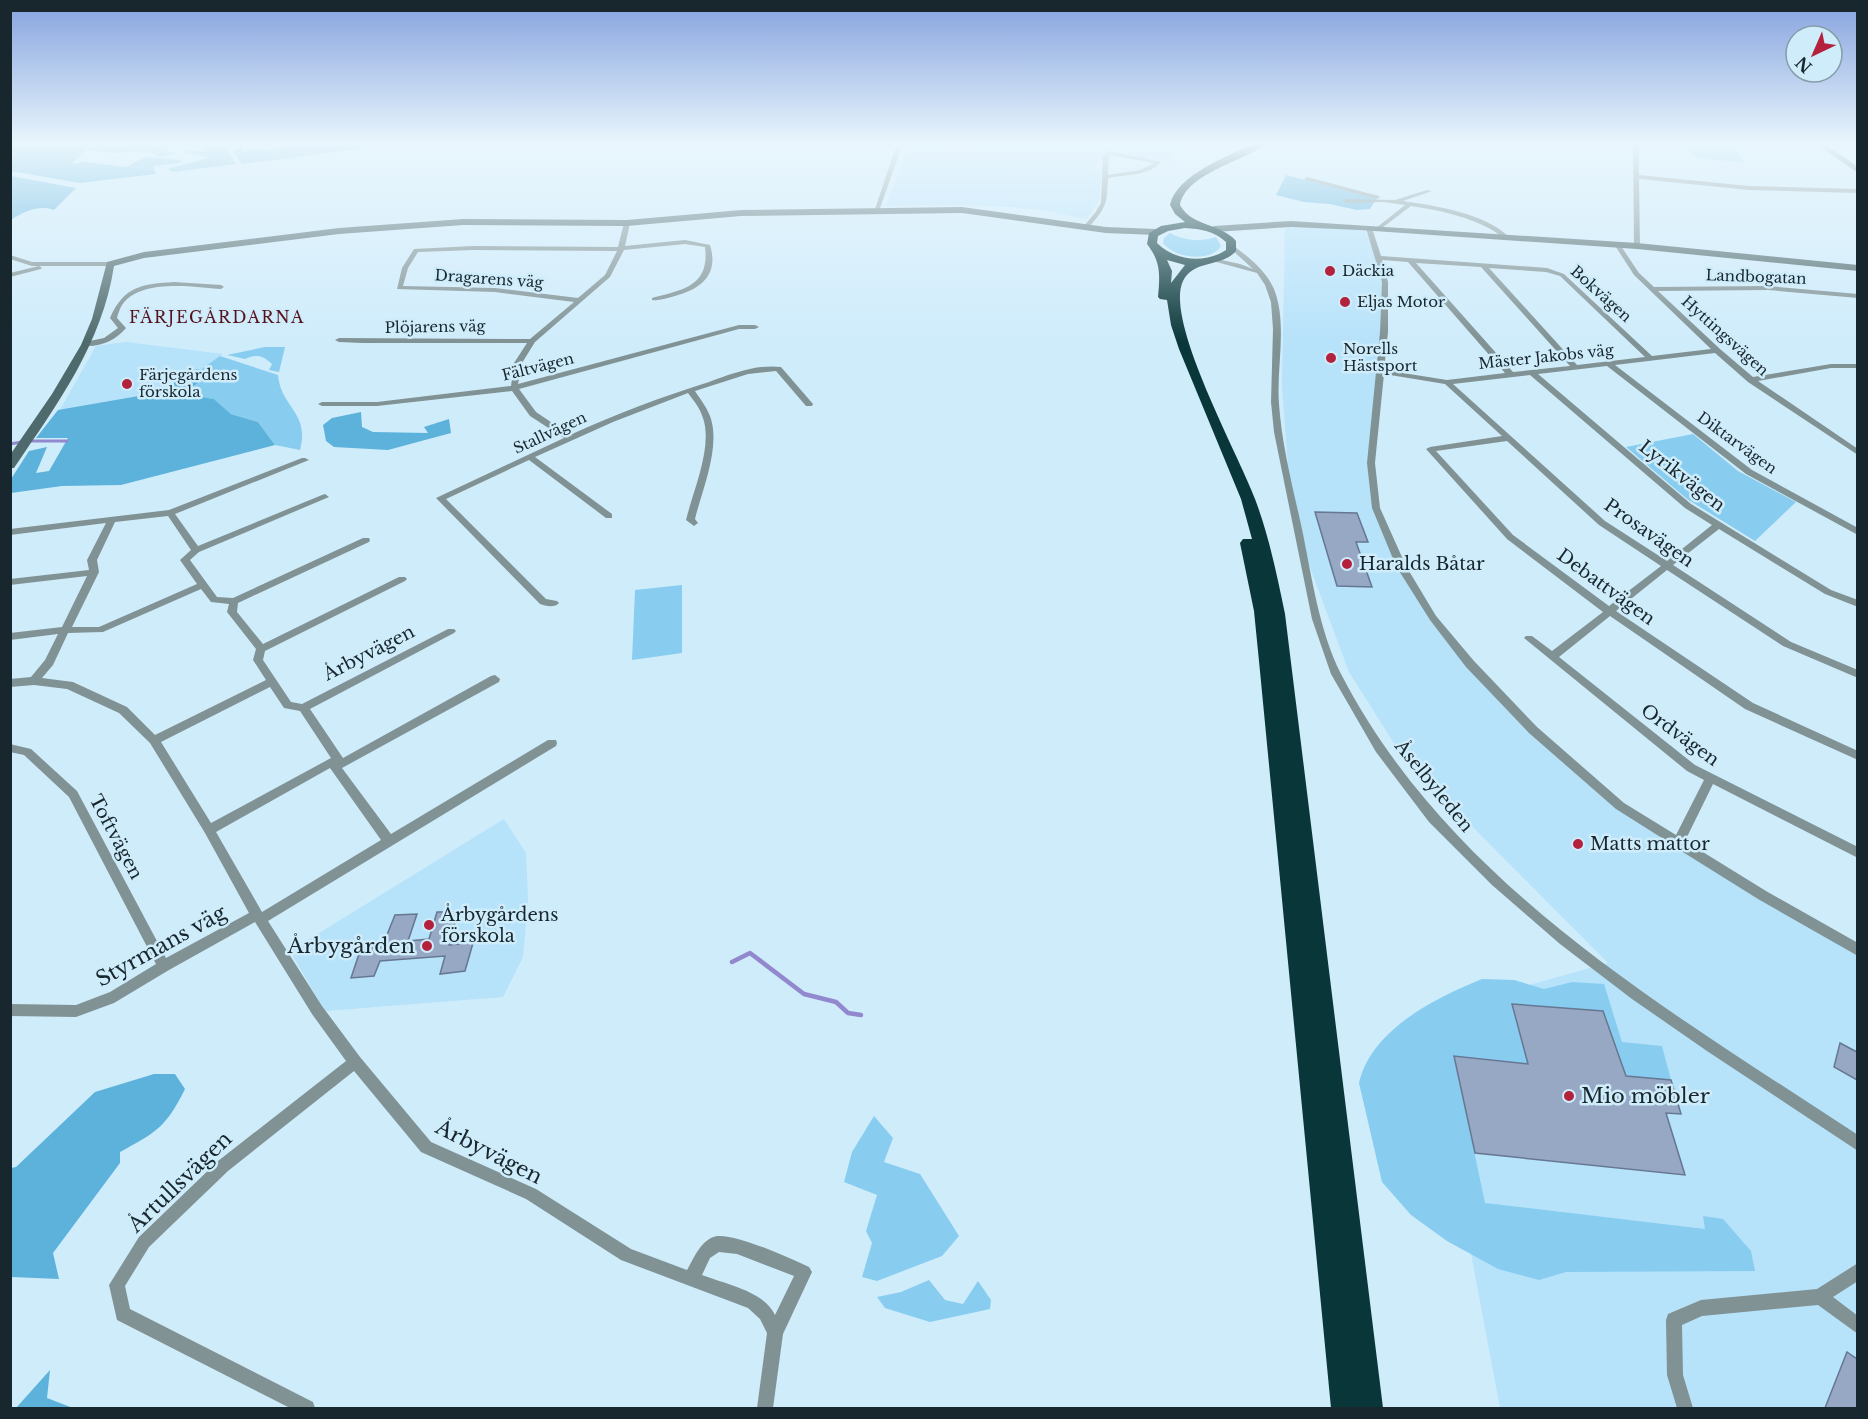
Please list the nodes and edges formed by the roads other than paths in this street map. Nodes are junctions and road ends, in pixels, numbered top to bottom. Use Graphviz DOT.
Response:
graph roads {
  1 [pos="1101,209"];
  2 [pos="1165,209"];
  3 [pos="1178,209"];
  4 [pos="1403,209"];
  5 [pos="1436,209"];
  6 [pos="1637,209"];
  7 [pos="876,211"];
  8 [pos="627,223"];
  9 [pos="1291,224"];
  10 [pos="1200,226"];
  11 [pos="1086,227"];
  12 [pos="1214,229"];
  13 [pos="1373,229"];
  14 [pos="1506,237"];
  15 [pos="1158,238"];
  16 [pos="1617,244"];
  17 [pos="1233,246"];
  18 [pos="1637,246"];
  19 [pos="621,249"];
  20 [pos="10,257"];
  21 [pos="1379,258"];
  22 [pos="1212,260"];
  23 [pos="1410,260"];
  24 [pos="1199,261"];
  25 [pos="10,264"];
  26 [pos="32,264"];
  27 [pos="52,264"];
  28 [pos="110,264"];
  29 [pos="1483,265"];
  30 [pos="1857,268"];
  31 [pos="1260,274"];
  32 [pos="10,275"];
  33 [pos="221,287"];
  34 [pos="1654,289"];
  35 [pos="1853,296"];
  36 [pos="654,299"];
  37 [pos="577,300"];
  38 [pos="1857,307"];
  39 [pos="755,327"];
  40 [pos="339,340"];
  41 [pos="532,341"];
  42 [pos="88,344"];
  43 [pos="1717,351"];
  44 [pos="1651,358"];
  45 [pos="1609,364"];
  46 [pos="1857,366"];
  47 [pos="1575,367"];
  48 [pos="1379,371"];
  49 [pos="1531,372"];
  50 [pos="1511,375"];
  51 [pos="1751,380"];
  52 [pos="1447,382"];
  53 [pos="514,388"];
  54 [pos="690,390"];
  55 [pos="322,404"];
  56 [pos="809,404"];
  57 [pos="570,438"];
  58 [pos="1508,438"];
  59 [pos="1857,453"];
  60 [pos="530,457"];
  61 [pos="305,460"];
  62 [pos="10,465"];
  63 [pos="325,497"];
  64 [pos="170,513"];
  65 [pos="609,516"];
  66 [pos="112,520"];
  67 [pos="694,523"];
  68 [pos="1718,525"];
  69 [pos="10,532"];
  70 [pos="1857,532"];
  71 [pos="366,540"];
  72 [pos="196,550"];
  73 [pos="1668,567"];
  74 [pos="94,572"];
  75 [pos="402,579"];
  76 [pos="10,582"];
  77 [pos="203,585"];
  78 [pos="234,602"];
  79 [pos="554,603"];
  80 [pos="1857,604"];
  81 [pos="1610,612"];
  82 [pos="65,630"];
  83 [pos="451,631"];
  84 [pos="10,637"];
  85 [pos="1529,638"];
  86 [pos="261,649"];
  87 [pos="1552,657"];
  88 [pos="1857,674"];
  89 [pos="495,679"];
  90 [pos="34,681"];
  91 [pos="271,682"];
  92 [pos="10,683"];
  93 [pos="303,708"];
  94 [pos="153,740"];
  95 [pos="552,743"];
  96 [pos="10,748"];
  97 [pos="1857,756"];
  98 [pos="337,763"];
  99 [pos="1710,779"];
  100 [pos="209,830"];
  101 [pos="388,840"];
  102 [pos="1678,844"];
  103 [pos="1857,853"];
  104 [pos="258,917"];
  105 [pos="1857,950"];
  106 [pos="164,966"];
  107 [pos="10,1010"];
  108 [pos="355,1062"];
  109 [pos="1857,1144"];
  110 [pos="1857,1271"];
  111 [pos="691,1279"];
  112 [pos="1820,1297"];
  113 [pos="1857,1326"];
  114 [pos="775,1333"];
  115 [pos="307,1408"];
  116 [pos="765,1408"];
  117 [pos="1345,1408"];
  118 [pos="1369,1408"];
  119 [pos="1685,1408"];
  1 -- 11 [label="street"];
  2 -- 15 [label="highway"];
  3 -- 10 [label="highway"];
  4 -- 13 [label="street"];
  5 -- 14 [label="street"];
  6 -- 18 [label="street"];
  7 -- 8 [label="street"];
  7 -- 11 [label="street"];
  8 -- 19 [label="street"];
  8 -- 28 [label="street"];
  9 -- 12 [label="street"];
  9 -- 13 [label="street"];
  9 -- 17 [label="street"];
  10 -- 12 [label="highway"];
  10 -- 15 [label="highway"];
  11 -- 15 [label="street"];
  12 -- 17 [label="highway"];
  13 -- 14 [label="street"];
  13 -- 21 [label="street"];
  14 -- 16 [label="street"];
  15 -- 24 [label="highway"];
  15 -- 117 [label="highway"];
  16 -- 18 [label="street"];
  16 -- 34 [label="street, Hyttingsvägen"];
  17 -- 22 [label="highway"];
  17 -- 31 [label="street, Åselbyleden"];
  18 -- 30 [label="street"];
  19 -- 36 [label="street"];
  19 -- 37 [label="street"];
  19 -- 37 [label="street, Dragarens väg"];
  20 -- 26 [label="street"];
  21 -- 23 [label="street, Bokvägen"];
  21 -- 48 [label="street"];
  22 -- 24 [label="highway"];
  22 -- 31 [label="street"];
  23 -- 29 [label="street, Bokvägen"];
  23 -- 50 [label="street"];
  24 -- 118 [label="highway"];
  25 -- 26 [label="street"];
  26 -- 27 [label="street"];
  27 -- 28 [label="street"];
  27 -- 32 [label="street"];
  28 -- 42 [label="street"];
  29 -- 44 [label="street, Bokvägen"];
  29 -- 47 [label="street"];
  31 -- 109 [label="street, Åselbyleden"];
  33 -- 42 [label="street"];
  34 -- 35 [label="street, Landbogatan"];
  34 -- 43 [label="street, Hyttingsvägen"];
  35 -- 38 [label="street"];
  37 -- 41 [label="street"];
  39 -- 53 [label="street, Fältvägen"];
  40 -- 41 [label="street, Plöjarens väg"];
  41 -- 53 [label="street"];
  42 -- 62 [label="street"];
  43 -- 44 [label="street, Mäster Jakobs väg"];
  43 -- 51 [label="street, Hyttingsvägen"];
  44 -- 45 [label="street, Mäster Jakobs väg"];
  45 -- 47 [label="street, Mäster Jakobs väg"];
  45 -- 70 [label="street, Diktarvägen"];
  46 -- 51 [label="street"];
  47 -- 49 [label="street, Mäster Jakobs väg"];
  48 -- 52 [label="street, Mäster Jakobs väg"];
  48 -- 102 [label="street"];
  49 -- 50 [label="street, Mäster Jakobs väg"];
  49 -- 68 [label="street, Lyrikvägen"];
  50 -- 52 [label="street, Mäster Jakobs väg"];
  51 -- 59 [label="street, Hyttingsvägen"];
  52 -- 58 [label="street, Prosavägen"];
  53 -- 55 [label="street, Fältvägen"];
  53 -- 57 [label="street"];
  54 -- 56 [label="street, Stallvägen"];
  54 -- 57 [label="street, Stallvägen"];
  54 -- 67 [label="street"];
  57 -- 60 [label="street, Stallvägen"];
  58 -- 73 [label="street, Prosavägen"];
  58 -- 81 [label="street, Debattvägen"];
  60 -- 65 [label="street"];
  60 -- 79 [label="street, Stallvägen"];
  61 -- 64 [label="street"];
  63 -- 72 [label="street"];
  64 -- 66 [label="street"];
  64 -- 72 [label="street"];
  66 -- 69 [label="street"];
  66 -- 74 [label="street"];
  68 -- 73 [label="street"];
  68 -- 80 [label="street, Lyrikvägen"];
  71 -- 78 [label="street"];
  72 -- 77 [label="street"];
  73 -- 81 [label="street"];
  73 -- 88 [label="street, Prosavägen"];
  74 -- 76 [label="street"];
  74 -- 82 [label="street"];
  75 -- 86 [label="street"];
  77 -- 78 [label="street"];
  77 -- 82 [label="street"];
  78 -- 86 [label="street"];
  81 -- 87 [label="street"];
  81 -- 97 [label="street, Debattvägen"];
  82 -- 84 [label="street"];
  82 -- 90 [label="street"];
  83 -- 93 [label="street, Årbyvägen"];
  85 -- 87 [label="street, Ordvägen"];
  86 -- 91 [label="street"];
  87 -- 99 [label="street, Ordvägen"];
  89 -- 98 [label="street"];
  90 -- 92 [label="street, Årbyvägen"];
  90 -- 94 [label="street, Årbyvägen"];
  91 -- 93 [label="street"];
  91 -- 94 [label="street"];
  93 -- 98 [label="street"];
  94 -- 100 [label="street, Årbyvägen"];
  95 -- 101 [label="street"];
  96 -- 106 [label="street, Toftvägen"];
  98 -- 100 [label="street"];
  98 -- 101 [label="street"];
  99 -- 102 [label="street"];
  99 -- 103 [label="street, Ordvägen"];
  100 -- 104 [label="street, Årbyvägen"];
  101 -- 104 [label="street"];
  102 -- 105 [label="street"];
  104 -- 106 [label="street, Styrmans väg"];
  104 -- 108 [label="street, Årbyvägen"];
  106 -- 107 [label="street, Styrmans väg"];
  108 -- 111 [label="street, Årbyvägen"];
  108 -- 115 [label="street, Årtullsvägen"];
  110 -- 112 [label="street"];
  111 -- 114 [label="street, Årbyvägen"];
  111 -- 114 [label="street"];
  112 -- 113 [label="street"];
  112 -- 119 [label="street"];
  114 -- 116 [label="street"];
}
